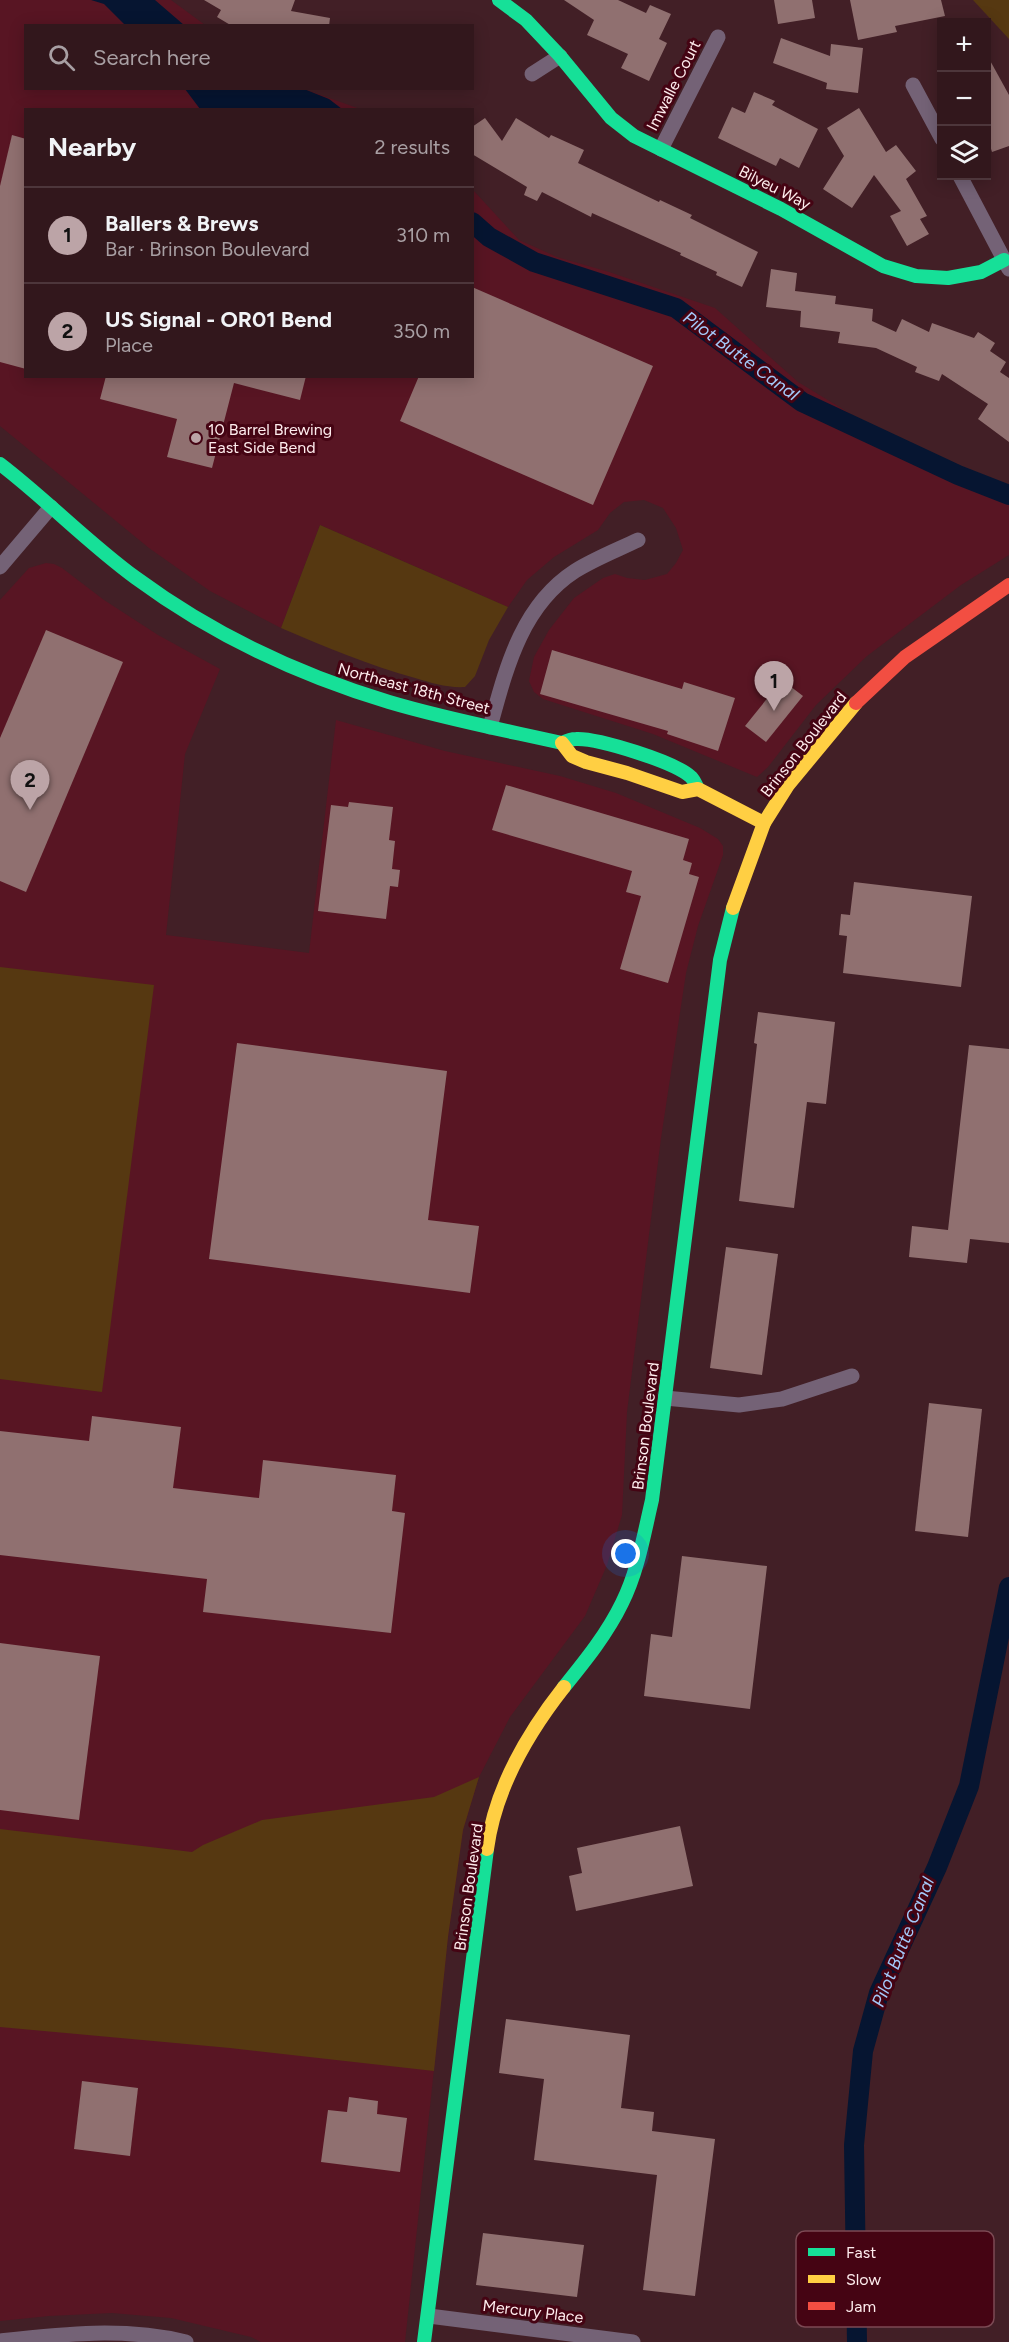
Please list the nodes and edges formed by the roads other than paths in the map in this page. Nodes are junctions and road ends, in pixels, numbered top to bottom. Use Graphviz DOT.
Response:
graph roads {
  1 [pos="499,0"];
  2 [pos="718,37"];
  3 [pos="560,56"];
  4 [pos="531,74"];
  5 [pos="913,85"];
  6 [pos="937,130"];
  7 [pos="661,149"];
  8 [pos="962,180"];
  9 [pos="1007,264"];
  10 [pos="0,464"];
  11 [pos="51,507"];
  12 [pos="638,540"];
  13 [pos="0,567"];
  14 [pos="1009,585"];
  15 [pos="490,727"];
  16 [pos="562,743"];
  17 [pos="698,789"];
  18 [pos="764,823"];
  19 [pos="852,1376"];
  20 [pos="665,1398"];
  21 [pos="429,2316"];
  22 [pos="0,2341"];
  23 [pos="186,2342"];
  24 [pos="424,2342"];
  25 [pos="633,2342"];
  1 -- 3 [label="street, Bilyeu Way"];
  2 -- 7 [label="street, Imwalle Court"];
  3 -- 4 [label="street"];
  3 -- 7 [label="street, Bilyeu Way"];
  5 -- 6 [label="street"];
  7 -- 9 [label="street, Bilyeu Way"];
  8 -- 9 [label="street"];
  10 -- 11 [label="street, Northeast 18th Street"];
  11 -- 13 [label="street"];
  11 -- 15 [label="street, Northeast 18th Street"];
  12 -- 15 [label="street"];
  14 -- 18 [label="street, Brinson Boulevard"];
  15 -- 16 [label="street, Northeast 18th Street"];
  16 -- 17 [label="street, Northeast 18th Street"];
  16 -- 17 [label="street, Northeast 18th Street"];
  17 -- 18 [label="street, Northeast 18th Street"];
  18 -- 20 [label="street, Brinson Boulevard"];
  19 -- 20 [label="street"];
  20 -- 21 [label="street, Brinson Boulevard"];
  21 -- 24 [label="street, Brinson Boulevard"];
  21 -- 25 [label="street, Mercury Place"];
  22 -- 23 [label="street"];
}
